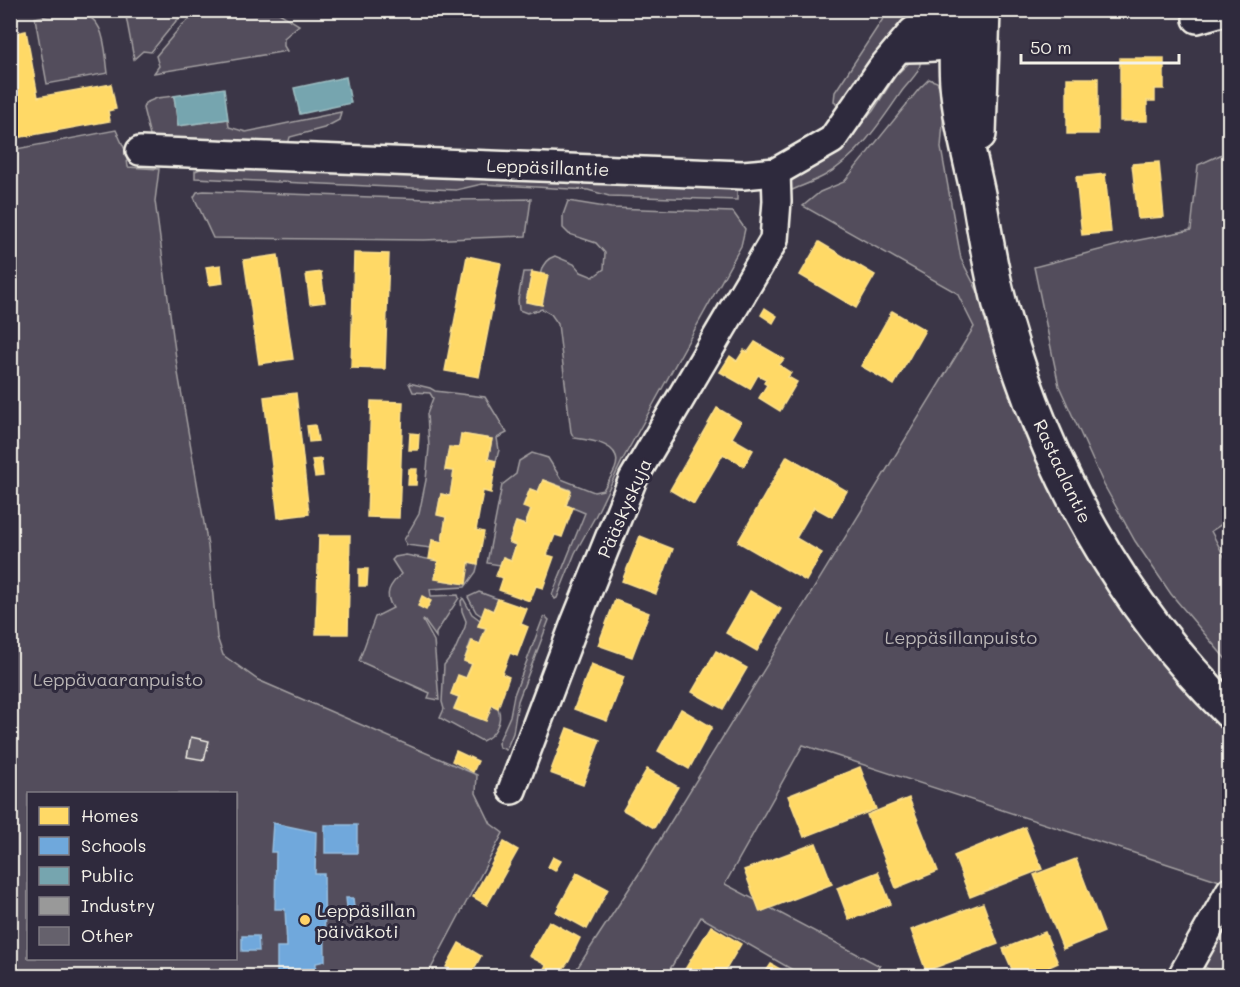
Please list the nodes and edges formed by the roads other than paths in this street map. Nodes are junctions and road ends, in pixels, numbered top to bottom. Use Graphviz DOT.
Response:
graph roads {
  1 [pos="1229,10"];
  2 [pos="1197,20"];
  3 [pos="967,23"];
  4 [pos="140,151"];
  5 [pos="776,172"];
  6 [pos="1230,712"];
  7 [pos="512,790"];
  8 [pos="1230,891"];
  9 [pos="1182,976"];
  1 -- 2 [label="street"];
  3 -- 5 [label="street, Leppäsillantie"];
  3 -- 6 [label="main road, Rastaalantie"];
  4 -- 5 [label="street, Leppäsillantie"];
  5 -- 7 [label="street, Pääskyskuja"];
  8 -- 9 [label="street"];
}
